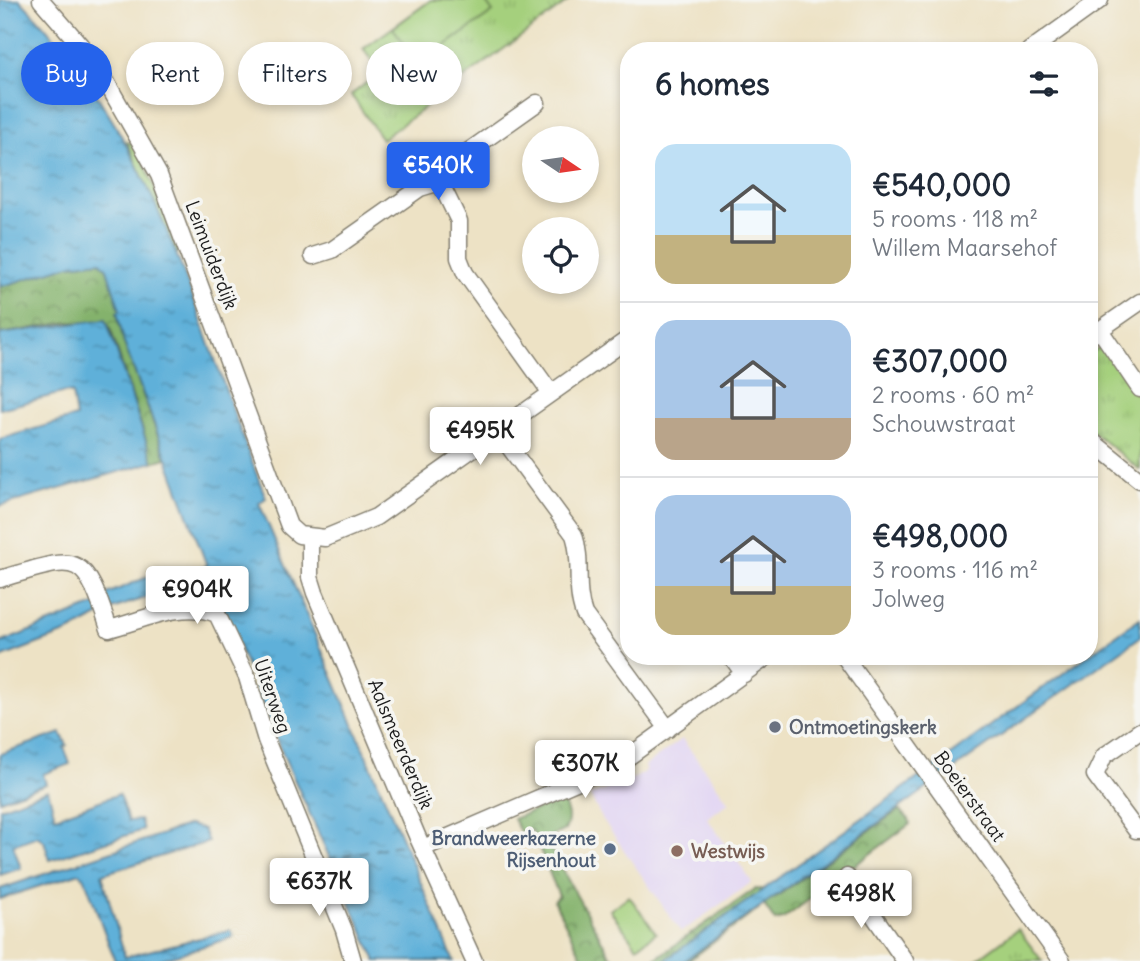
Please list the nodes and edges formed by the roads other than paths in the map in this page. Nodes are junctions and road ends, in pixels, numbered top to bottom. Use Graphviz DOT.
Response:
graph roads {
  1 [pos="41,0"];
  2 [pos="1100,0"];
  3 [pos="1042,42"];
  4 [pos="537,103"];
  5 [pos="440,182"];
  6 [pos="313,256"];
  7 [pos="1140,302"];
  8 [pos="1098,331"];
  9 [pos="1098,339"];
  10 [pos="620,345"];
  11 [pos="1140,389"];
  12 [pos="551,393"];
  13 [pos="503,429"];
  14 [pos="1098,446"];
  15 [pos="1140,480"];
  16 [pos="310,538"];
  17 [pos="0,579"];
  18 [pos="620,664"];
  19 [pos="621,665"];
  20 [pos="738,665"];
  21 [pos="756,665"];
  22 [pos="850,665"];
  23 [pos="744,674"];
  24 [pos="668,729"];
  25 [pos="1140,730"];
  26 [pos="1140,830"];
  27 [pos="423,848"];
  28 [pos="847,877"];
  29 [pos="353,961"];
  30 [pos="474,961"];
  31 [pos="905,961"];
  32 [pos="1062,961"];
  1 -- 16 [label="street, Leimuiderdijk"];
  2 -- 3 [label="street"];
  4 -- 5 [label="street"];
  5 -- 6 [label="street"];
  5 -- 12 [label="street"];
  7 -- 8 [label="street"];
  9 -- 11 [label="street"];
  10 -- 12 [label="street"];
  12 -- 13 [label="street"];
  13 -- 16 [label="street"];
  13 -- 18 [label="street"];
  14 -- 15 [label="street"];
  16 -- 27 [label="street, Aalsmeerderdijk"];
  17 -- 29 [label="street, Uiterweg"];
  19 -- 24 [label="street"];
  20 -- 23 [label="street"];
  21 -- 23 [label="street"];
  22 -- 32 [label="street, Boeierstraat"];
  23 -- 24 [label="street"];
  24 -- 27 [label="street"];
  25 -- 26 [label="street"];
  27 -- 30 [label="street, Aalsmeerderdijk"];
  28 -- 31 [label="street"];
}
